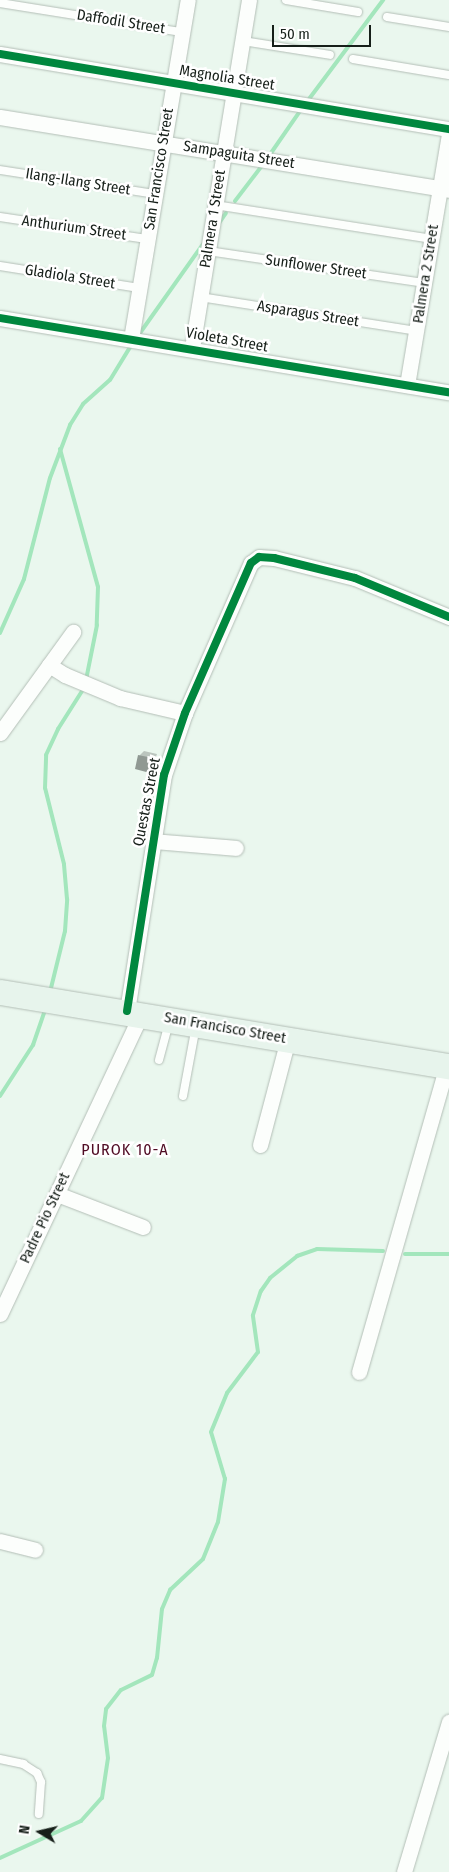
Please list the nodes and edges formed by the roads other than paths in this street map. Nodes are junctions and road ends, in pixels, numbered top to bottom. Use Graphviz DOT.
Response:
graph roads {
  1 [pos="188,0"];
  2 [pos="249,0"];
  3 [pos="286,0"];
  4 [pos="0,2"];
  5 [pos="358,12"];
  6 [pos="387,17"];
  7 [pos="449,28"];
  8 [pos="182,32"];
  9 [pos="243,41"];
  10 [pos="0,54"];
  11 [pos="330,55"];
  12 [pos="353,59"];
  13 [pos="449,75"];
  14 [pos="174,84"];
  15 [pos="234,93"];
  16 [pos="0,117"];
  17 [pos="449,129"];
  18 [pos="449,133"];
  19 [pos="164,143"];
  20 [pos="224,153"];
  21 [pos="0,170"];
  22 [pos="444,189"];
  23 [pos="155,194"];
  24 [pos="215,205"];
  25 [pos="0,217"];
  26 [pos="148,239"];
  27 [pos="432,239"];
  28 [pos="208,251"];
  29 [pos="0,266"];
  30 [pos="424,283"];
  31 [pos="140,288"];
  32 [pos="200,297"];
  33 [pos="0,318"];
  34 [pos="416,331"];
  35 [pos="131,339"];
  36 [pos="192,348"];
  37 [pos="407,385"];
  38 [pos="449,392"];
  39 [pos="449,617"];
  40 [pos="73,632"];
  41 [pos="49,665"];
  42 [pos="185,713"];
  43 [pos="0,733"];
  44 [pos="153,841"];
  45 [pos="236,848"];
  46 [pos="0,992"];
  47 [pos="134,1013"];
  48 [pos="170,1019"];
  49 [pos="196,1025"];
  50 [pos="288,1039"];
  51 [pos="159,1060"];
  52 [pos="448,1066"];
  53 [pos="183,1096"];
  54 [pos="260,1145"];
  55 [pos="57,1194"];
  56 [pos="143,1227"];
  57 [pos="0,1314"];
  58 [pos="359,1372"];
  59 [pos="0,1541"];
  60 [pos="35,1550"];
  61 [pos="449,1722"];
  62 [pos="0,1759"];
  63 [pos="39,1814"];
  64 [pos="404,1872"];
  1 -- 8 [label="street, San Francisco Street"];
  2 -- 9 [label="street, Palmera 1 Street"];
  3 -- 5 [label="lane"];
  4 -- 8 [label="lane, Daffodil Street"];
  6 -- 7 [label="lane"];
  8 -- 14 [label="street, San Francisco Street"];
  9 -- 11 [label="lane"];
  9 -- 15 [label="street, Palmera 1 Street"];
  10 -- 14 [label="street, Magnolia Street"];
  12 -- 13 [label="lane"];
  14 -- 15 [label="street, Magnolia Street"];
  14 -- 19 [label="street, San Francisco Street"];
  15 -- 17 [label="street, Magnolia Street"];
  15 -- 20 [label="street, Palmera 1 Street"];
  16 -- 19 [label="street, Sampaguita Street"];
  18 -- 22 [label="street, Palmera 2 Street"];
  19 -- 20 [label="street, Sampaguita Street"];
  19 -- 23 [label="street, San Francisco Street"];
  20 -- 22 [label="street, Sampaguita Street"];
  20 -- 24 [label="street, Palmera 1 Street"];
  21 -- 23 [label="lane, Ilang-Ilang Street"];
  22 -- 27 [label="street, Palmera 2 Street"];
  23 -- 26 [label="street, San Francisco Street"];
  24 -- 27 [label="lane"];
  24 -- 28 [label="street, Palmera 1 Street"];
  25 -- 26 [label="lane, Anthurium Street"];
  26 -- 31 [label="street, San Francisco Street"];
  27 -- 30 [label="street, Palmera 2 Street"];
  28 -- 30 [label="lane, Sunflower Street"];
  28 -- 32 [label="street, Palmera 1 Street"];
  29 -- 31 [label="lane, Gladiola Street"];
  30 -- 34 [label="street, Palmera 2 Street"];
  31 -- 35 [label="street, San Francisco Street"];
  32 -- 34 [label="lane, Asparagus Street"];
  32 -- 36 [label="street, Palmera 1 Street"];
  33 -- 35 [label="street, Violeta Street"];
  34 -- 37 [label="street, Palmera 2 Street"];
  35 -- 36 [label="street, Violeta Street"];
  36 -- 37 [label="street, Violeta Street"];
  37 -- 38 [label="street, Violeta Street"];
  39 -- 42 [label="street, Questas Street"];
  40 -- 41 [label="street"];
  41 -- 42 [label="street"];
  41 -- 43 [label="street"];
  42 -- 44 [label="street, Questas Street"];
  44 -- 45 [label="street"];
  44 -- 47 [label="street, Questas Street"];
  46 -- 47 [label="main road, San Francisco Street"];
  47 -- 48 [label="main road, San Francisco Street"];
  47 -- 55 [label="street, Padre Pio Street"];
  48 -- 49 [label="main road, San Francisco Street"];
  48 -- 51 [label="lane"];
  49 -- 50 [label="main road, San Francisco Street"];
  49 -- 53 [label="lane"];
  50 -- 52 [label="main road, San Francisco Street"];
  50 -- 54 [label="street"];
  52 -- 58 [label="street"];
  55 -- 56 [label="street"];
  55 -- 57 [label="street, Padre Pio Street"];
  59 -- 60 [label="street"];
  61 -- 64 [label="street"];
  62 -- 63 [label="lane"];
}
